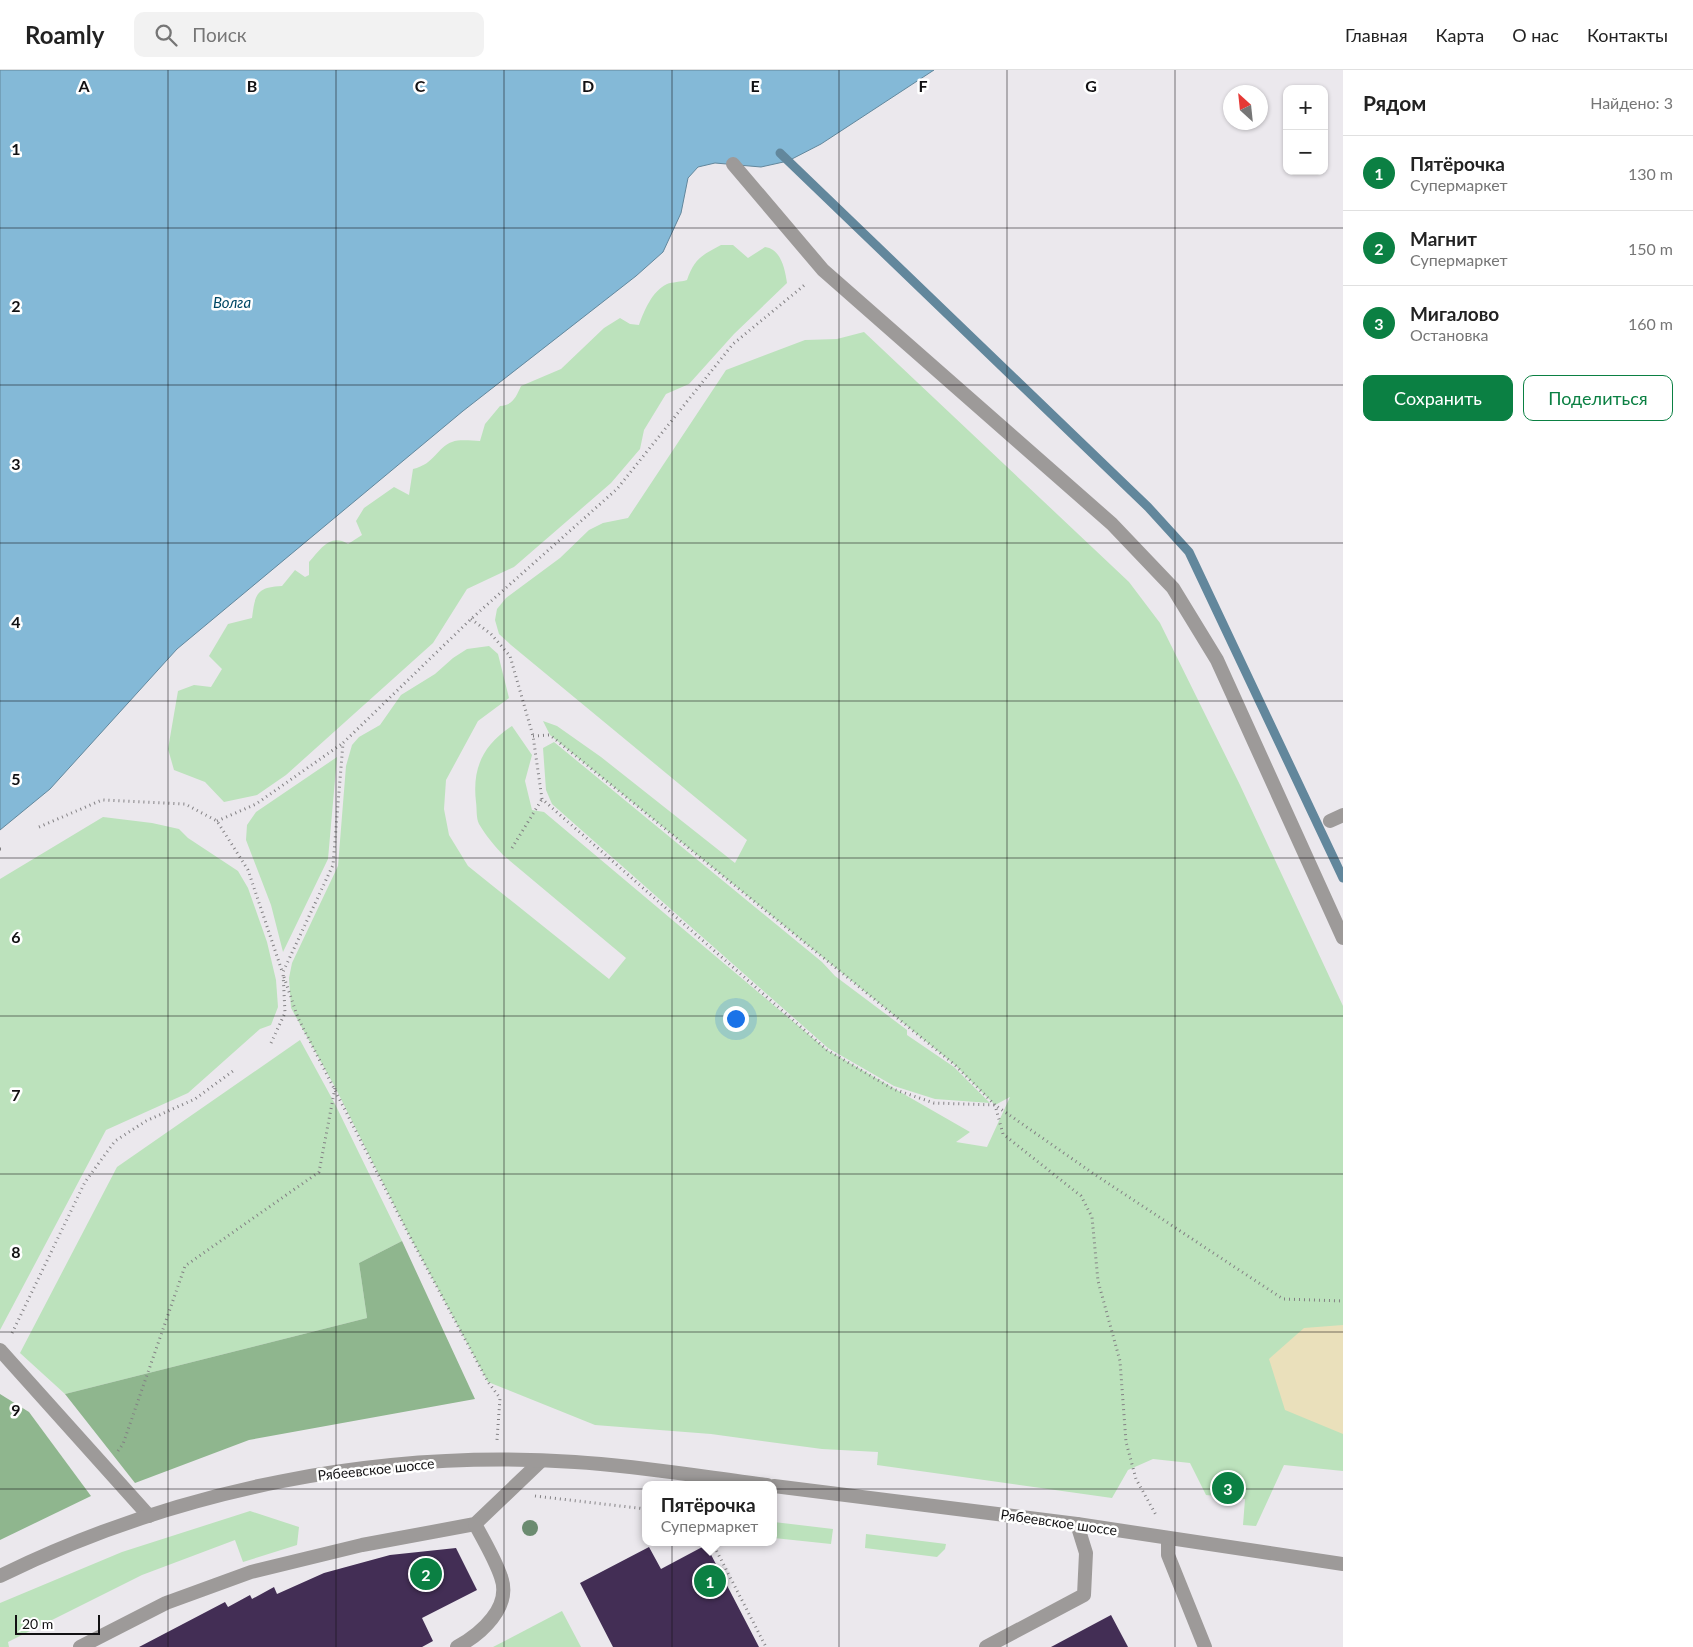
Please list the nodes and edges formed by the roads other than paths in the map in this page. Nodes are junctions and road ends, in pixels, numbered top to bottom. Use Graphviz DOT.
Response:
graph roads {
  1 [pos="733,164"];
  2 [pos="1343,815"];
  3 [pos="1330,822"];
  4 [pos="1343,938"];
  5 [pos="1,1351"];
  6 [pos="541,1461"];
  7 [pos="737,1481"];
  8 [pos="777,1486"];
  9 [pos="149,1516"];
  10 [pos="475,1524"];
  11 [pos="1077,1524"];
  12 [pos="1168,1538"];
  13 [pos="1343,1564"];
  14 [pos="0,1576"];
  15 [pos="80,1647"];
  16 [pos="457,1647"];
  17 [pos="986,1647"];
  18 [pos="1205,1647"];
  1 -- 4 [label="street"];
  2 -- 3 [label="street"];
  5 -- 9 [label="street"];
  6 -- 7 [label="street, Рябеевское шоссе"];
  6 -- 9 [label="street, Рябеевское шоссе"];
  6 -- 10 [label="street"];
  8 -- 11 [label="street, Рябеевское шоссе"];
  9 -- 14 [label="street, Рябеевское шоссе"];
  10 -- 15 [label="street"];
  10 -- 16 [label="street"];
  11 -- 12 [label="street, Рябеевское шоссе"];
  11 -- 17 [label="street"];
  12 -- 13 [label="street, Рябеевское шоссе"];
  12 -- 18 [label="street"];
}
